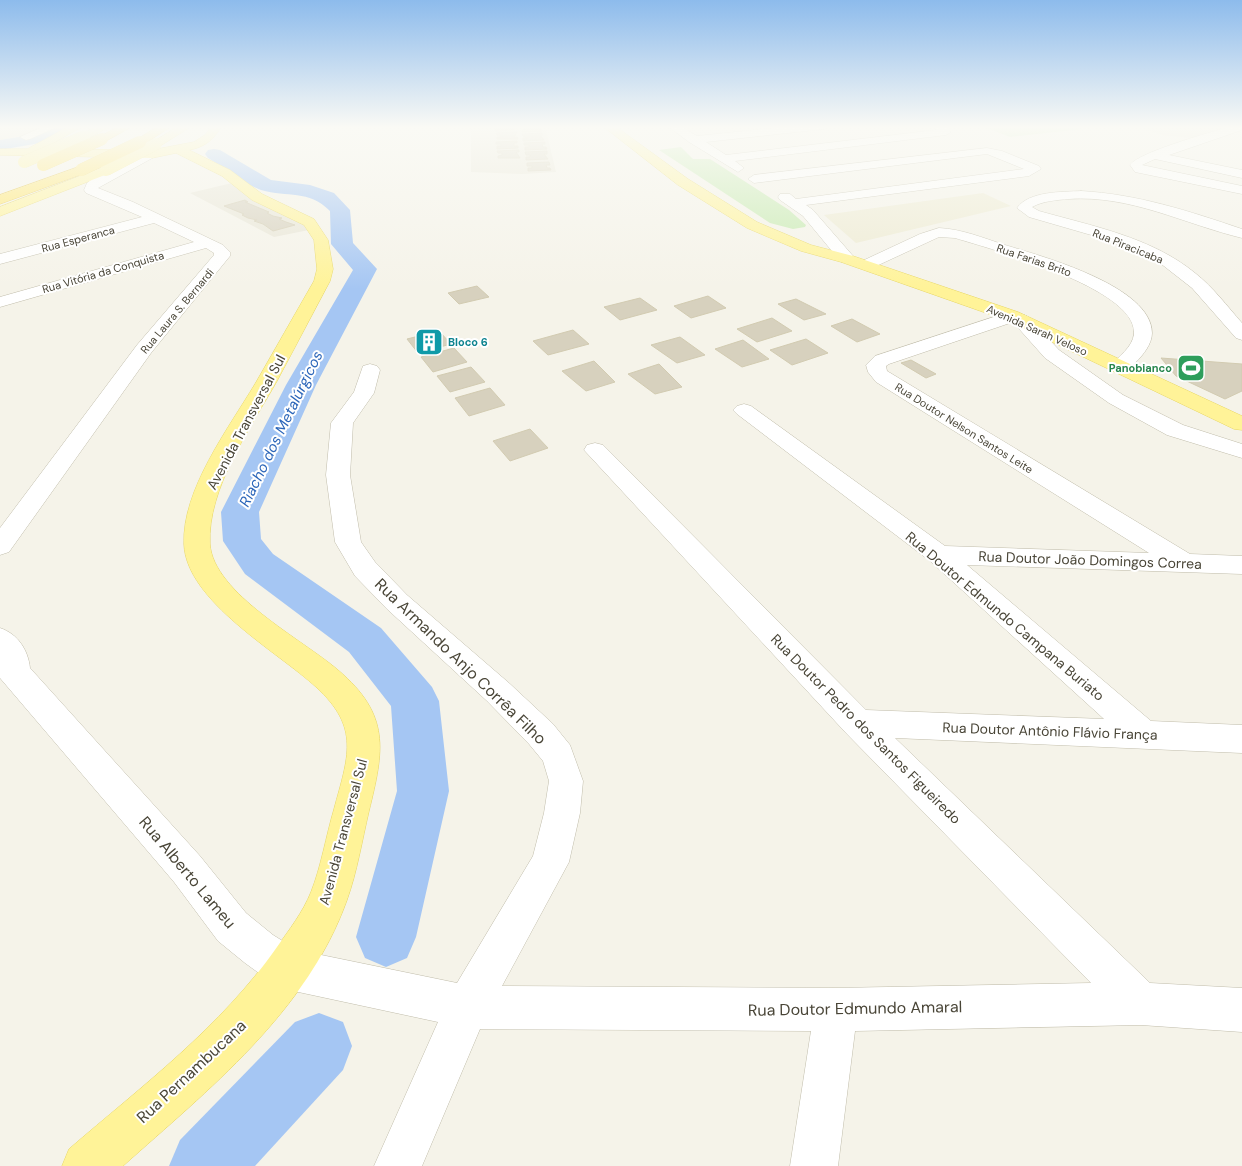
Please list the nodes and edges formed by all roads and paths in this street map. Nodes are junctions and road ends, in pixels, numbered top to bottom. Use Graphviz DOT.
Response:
graph roads {
  1 [pos="53,180"];
  2 [pos="80,180"];
  3 [pos="100,180"];
  4 [pos="236,180"];
  5 [pos="681,180"];
  6 [pos="695,180"];
  7 [pos="758,180"];
  8 [pos="1037,180"];
  9 [pos="1041,180"];
  10 [pos="1196,180"];
  11 [pos="1242,190"];
  12 [pos="0,200"];
  13 [pos="794,203"];
  14 [pos="0,212"];
  15 [pos="156,218"];
  16 [pos="1242,234"];
  17 [pos="207,243"];
  18 [pos="825,252"];
  19 [pos="0,259"];
  20 [pos="848,259"];
  21 [pos="866,265"];
  22 [pos="0,302"];
  23 [pos="1017,318"];
  24 [pos="1242,334"];
  25 [pos="1120,367"];
  26 [pos="370,370"];
  27 [pos="744,410"];
  28 [pos="1242,424"];
  29 [pos="595,450"];
  30 [pos="1242,451"];
  31 [pos="0,546"];
  32 [pos="939,555"];
  33 [pos="1183,562"];
  34 [pos="1242,565"];
  35 [pos="0,639"];
  36 [pos="8,668"];
  37 [pos="858,724"];
  38 [pos="1144,735"];
  39 [pos="1242,739"];
  40 [pos="290,969"];
  41 [pos="1141,1004"];
  42 [pos="467,1007"];
  43 [pos="836,1010"];
  44 [pos="1242,1010"];
  45 [pos="86,1166"];
  46 [pos="398,1166"];
  47 [pos="814,1166"];
  1 -- 12 [label="highway, bridge"];
  2 -- 14 [label="main road, bridge"];
  3 -- 15 [label="street, Rua Laura S. Bernardi"];
  4 -- 40 [label="main road, Avenida Transversal Sul"];
  5 -- 18 [label="main road, Avenida Sarah Veloso"];
  6 -- 18 [label="main road, Avenida Sarah Veloso"];
  7 -- 13 [label="street"];
  8 -- 13 [label="street"];
  9 -- 16 [label="street"];
  9 -- 24 [label="street, Rua Piracicaba"];
  10 -- 11 [label="street"];
  13 -- 20 [label="street"];
  15 -- 17 [label="street, Rua Laura S. Bernardi"];
  15 -- 19 [label="street, Rua Esperanca"];
  17 -- 22 [label="street, Rua Vitória da Conquista"];
  17 -- 31 [label="street, Rua Laura S. Bernardi"];
  18 -- 20 [label="main road, Avenida Sarah Veloso"];
  20 -- 21 [label="main road, Avenida Sarah Veloso"];
  21 -- 23 [label="main road, Avenida Sarah Veloso"];
  21 -- 25 [label="street, Rua Farias Brito"];
  23 -- 25 [label="main road, Avenida Sarah Veloso"];
  23 -- 30 [label="street"];
  23 -- 33 [label="street, Rua Doutor Nelson Santos Leite"];
  25 -- 28 [label="main road, Avenida Sarah Veloso"];
  26 -- 42 [label="street, Rua Armando Anjo Corrêa Filho"];
  27 -- 32 [label="street, Rua Doutor Edmundo Campana Buriato"];
  29 -- 37 [label="street, Rua Doutor Pedro dos Santos Figueiredo"];
  32 -- 33 [label="street, Rua Doutor João Domingos Correa"];
  32 -- 38 [label="street, Rua Doutor Edmundo Campana Buriato"];
  33 -- 34 [label="street, Rua Doutor João Domingos Correa"];
  35 -- 36 [label="street, Rua Alberto Lameu"];
  36 -- 40 [label="street, Rua Alberto Lameu"];
  37 -- 38 [label="street, Rua Doutor Antônio Flávio França"];
  37 -- 41 [label="street, Rua Doutor Pedro dos Santos Figueiredo"];
  38 -- 39 [label="street, Rua Doutor Antônio Flávio França"];
  40 -- 42 [label="street, Rua Alberto Lameu"];
  40 -- 45 [label="main road, Rua Pernambucana"];
  41 -- 43 [label="street, Rua Doutor Edmundo Amaral"];
  41 -- 44 [label="street, Rua Doutor Edmundo Amaral"];
  42 -- 43 [label="street, Rua Doutor Edmundo Amaral"];
  42 -- 46 [label="street, Rua Armando Anjo Corrêa Filho"];
  43 -- 47 [label="street"];
}
